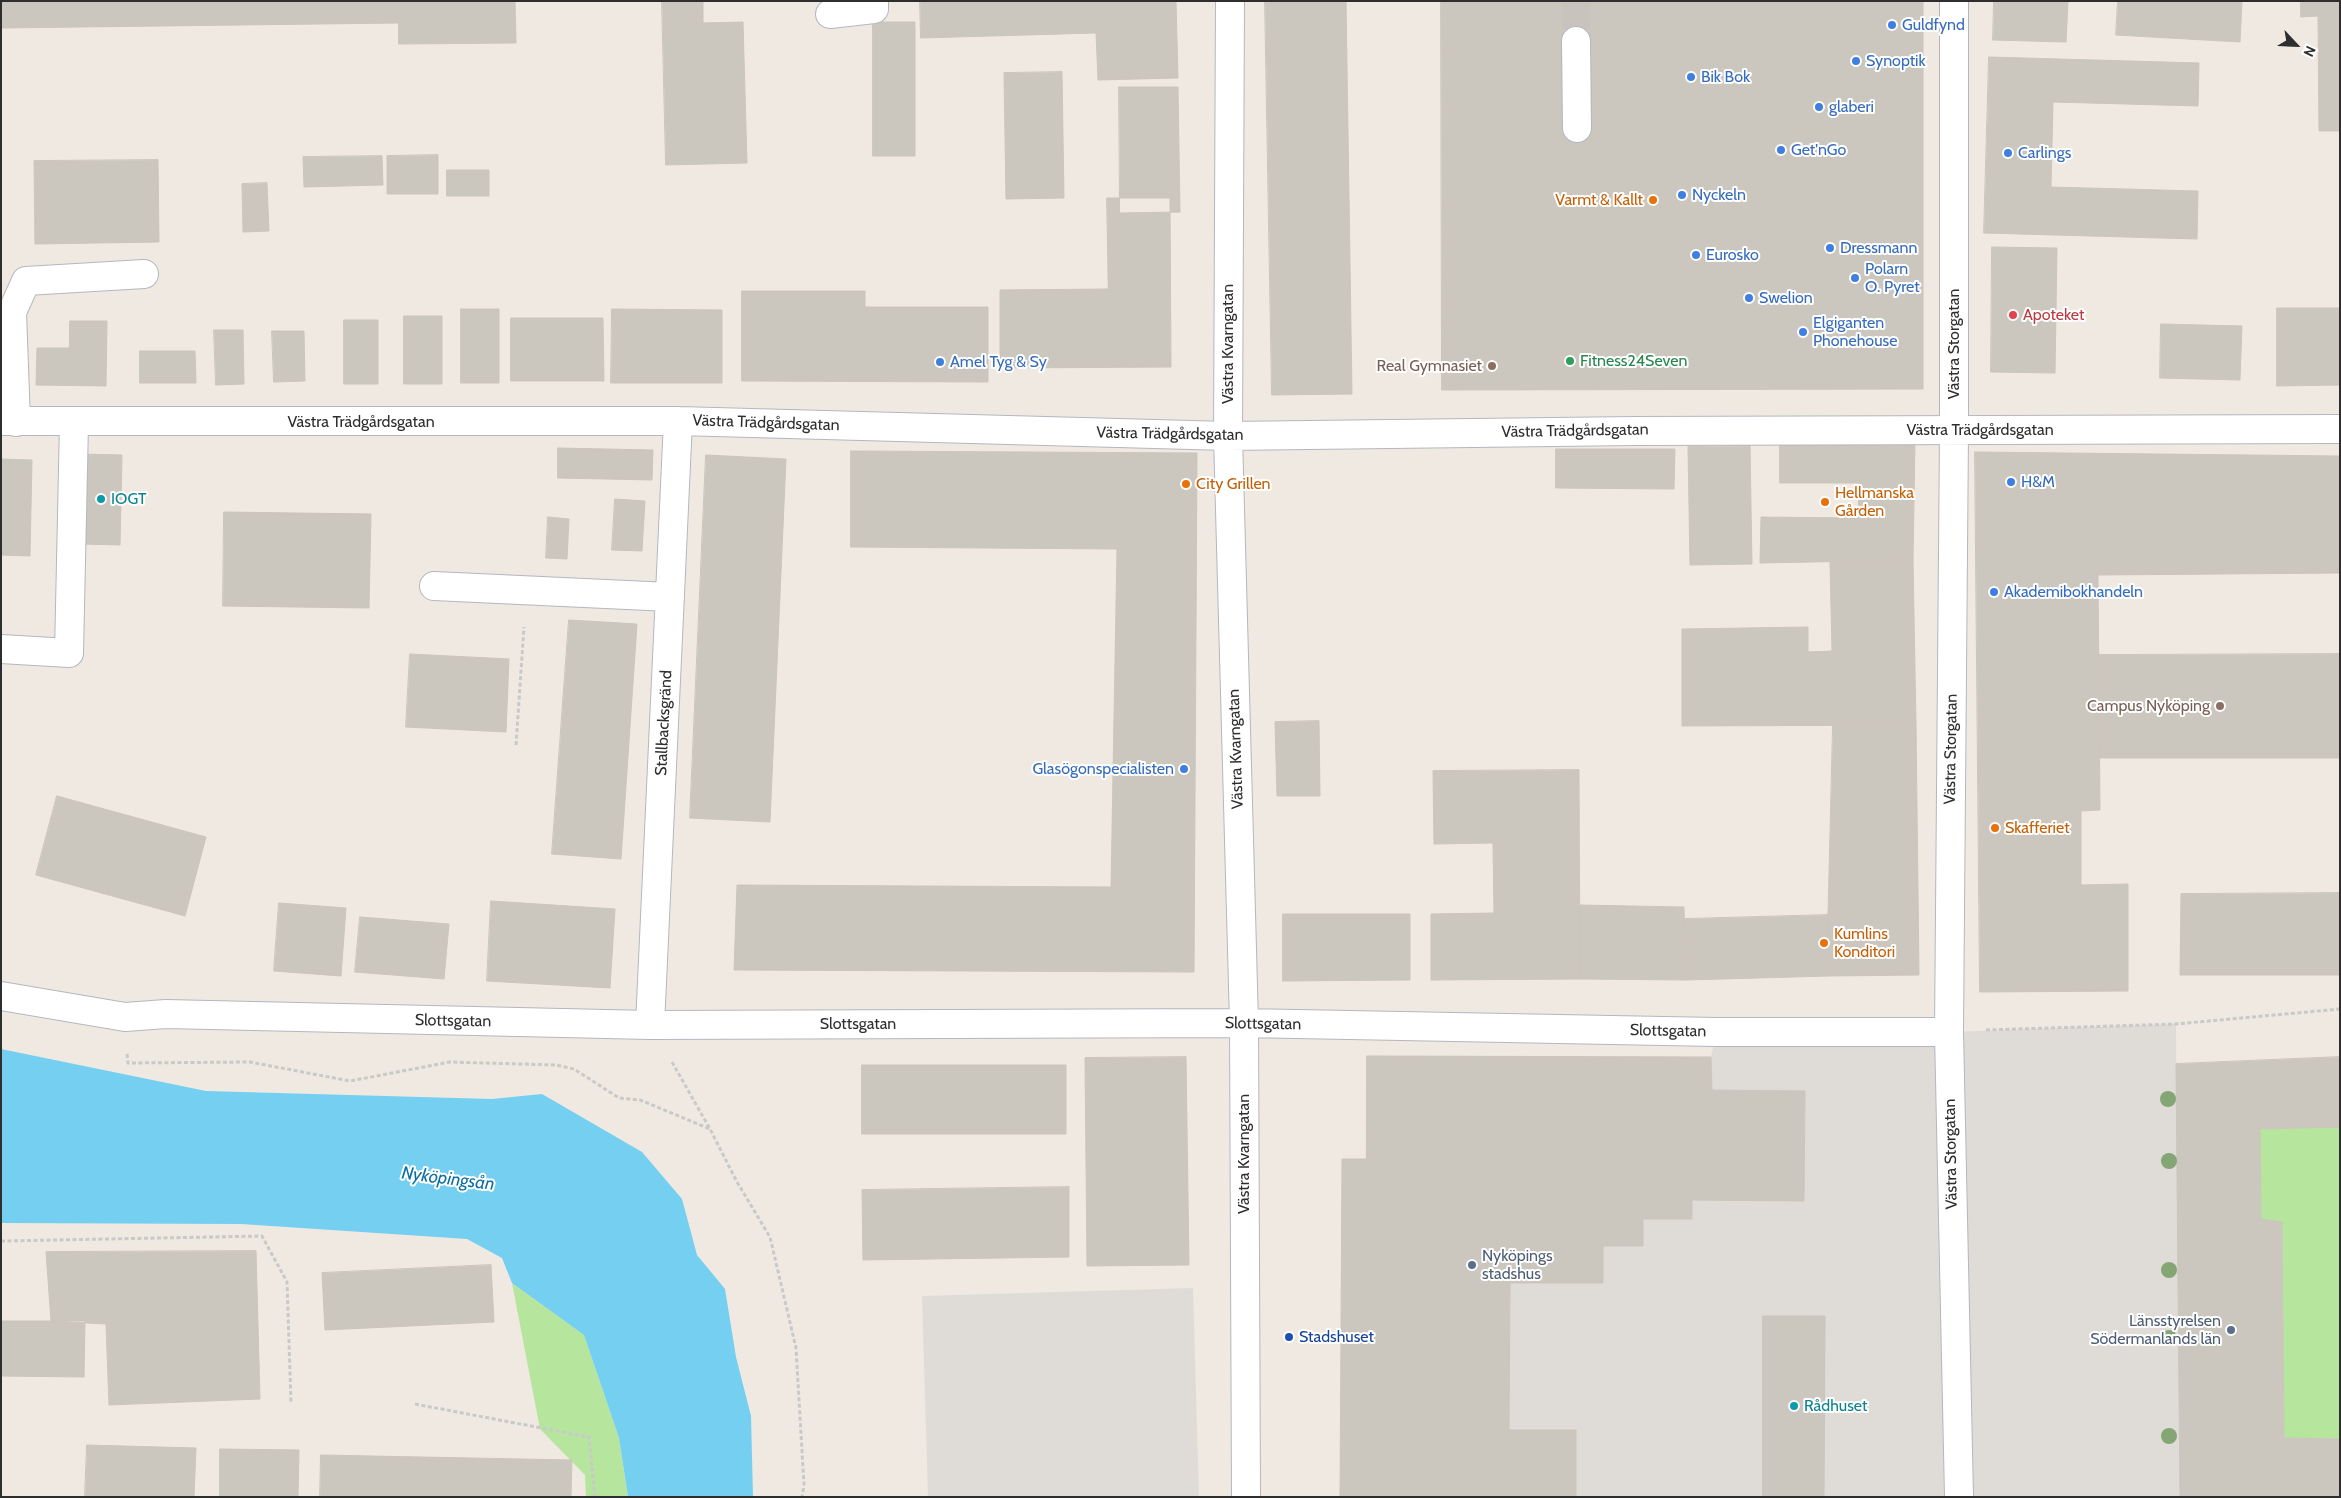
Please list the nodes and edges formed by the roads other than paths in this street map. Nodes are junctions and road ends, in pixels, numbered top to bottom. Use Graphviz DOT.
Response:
graph roads {
  1 [pos="874,1"];
  2 [pos="1230,1"];
  3 [pos="1954,1"];
  4 [pos="830,14"];
  5 [pos="1576,41"];
  6 [pos="1577,128"];
  7 [pos="144,274"];
  8 [pos="8,421"];
  9 [pos="678,421"];
  10 [pos="74,423"];
  11 [pos="2340,429"];
  12 [pos="1954,431"];
  13 [pos="1228,436"];
  14 [pos="434,586"];
  15 [pos="670,597"];
  16 [pos="1,649"];
  17 [pos="1,996"];
  18 [pos="1244,1023"];
  19 [pos="650,1025"];
  20 [pos="1949,1032"];
  21 [pos="1246,1497"];
  22 [pos="1959,1497"];
  1 -- 4 [label="street"];
  2 -- 13 [label="street, Västra Kvarngatan"];
  3 -- 12 [label="street, Västra Storgatan"];
  5 -- 6 [label="street"];
  7 -- 8 [label="street"];
  8 -- 10 [label="street, Västra Trädgårdsgatan"];
  9 -- 10 [label="street, Västra Trädgårdsgatan"];
  9 -- 13 [label="street, Västra Trädgårdsgatan"];
  9 -- 15 [label="street, Stallbacksgränd"];
  10 -- 16 [label="street"];
  11 -- 12 [label="street, Västra Trädgårdsgatan"];
  12 -- 13 [label="street, Västra Trädgårdsgatan"];
  12 -- 20 [label="street, Västra Storgatan"];
  13 -- 18 [label="street, Västra Kvarngatan"];
  14 -- 15 [label="street"];
  15 -- 19 [label="street, Stallbacksgränd"];
  17 -- 19 [label="street, Slottsgatan"];
  18 -- 19 [label="street, Slottsgatan"];
  18 -- 20 [label="street, Slottsgatan"];
  18 -- 21 [label="street, Västra Kvarngatan"];
  20 -- 22 [label="street, Västra Storgatan"];
}
